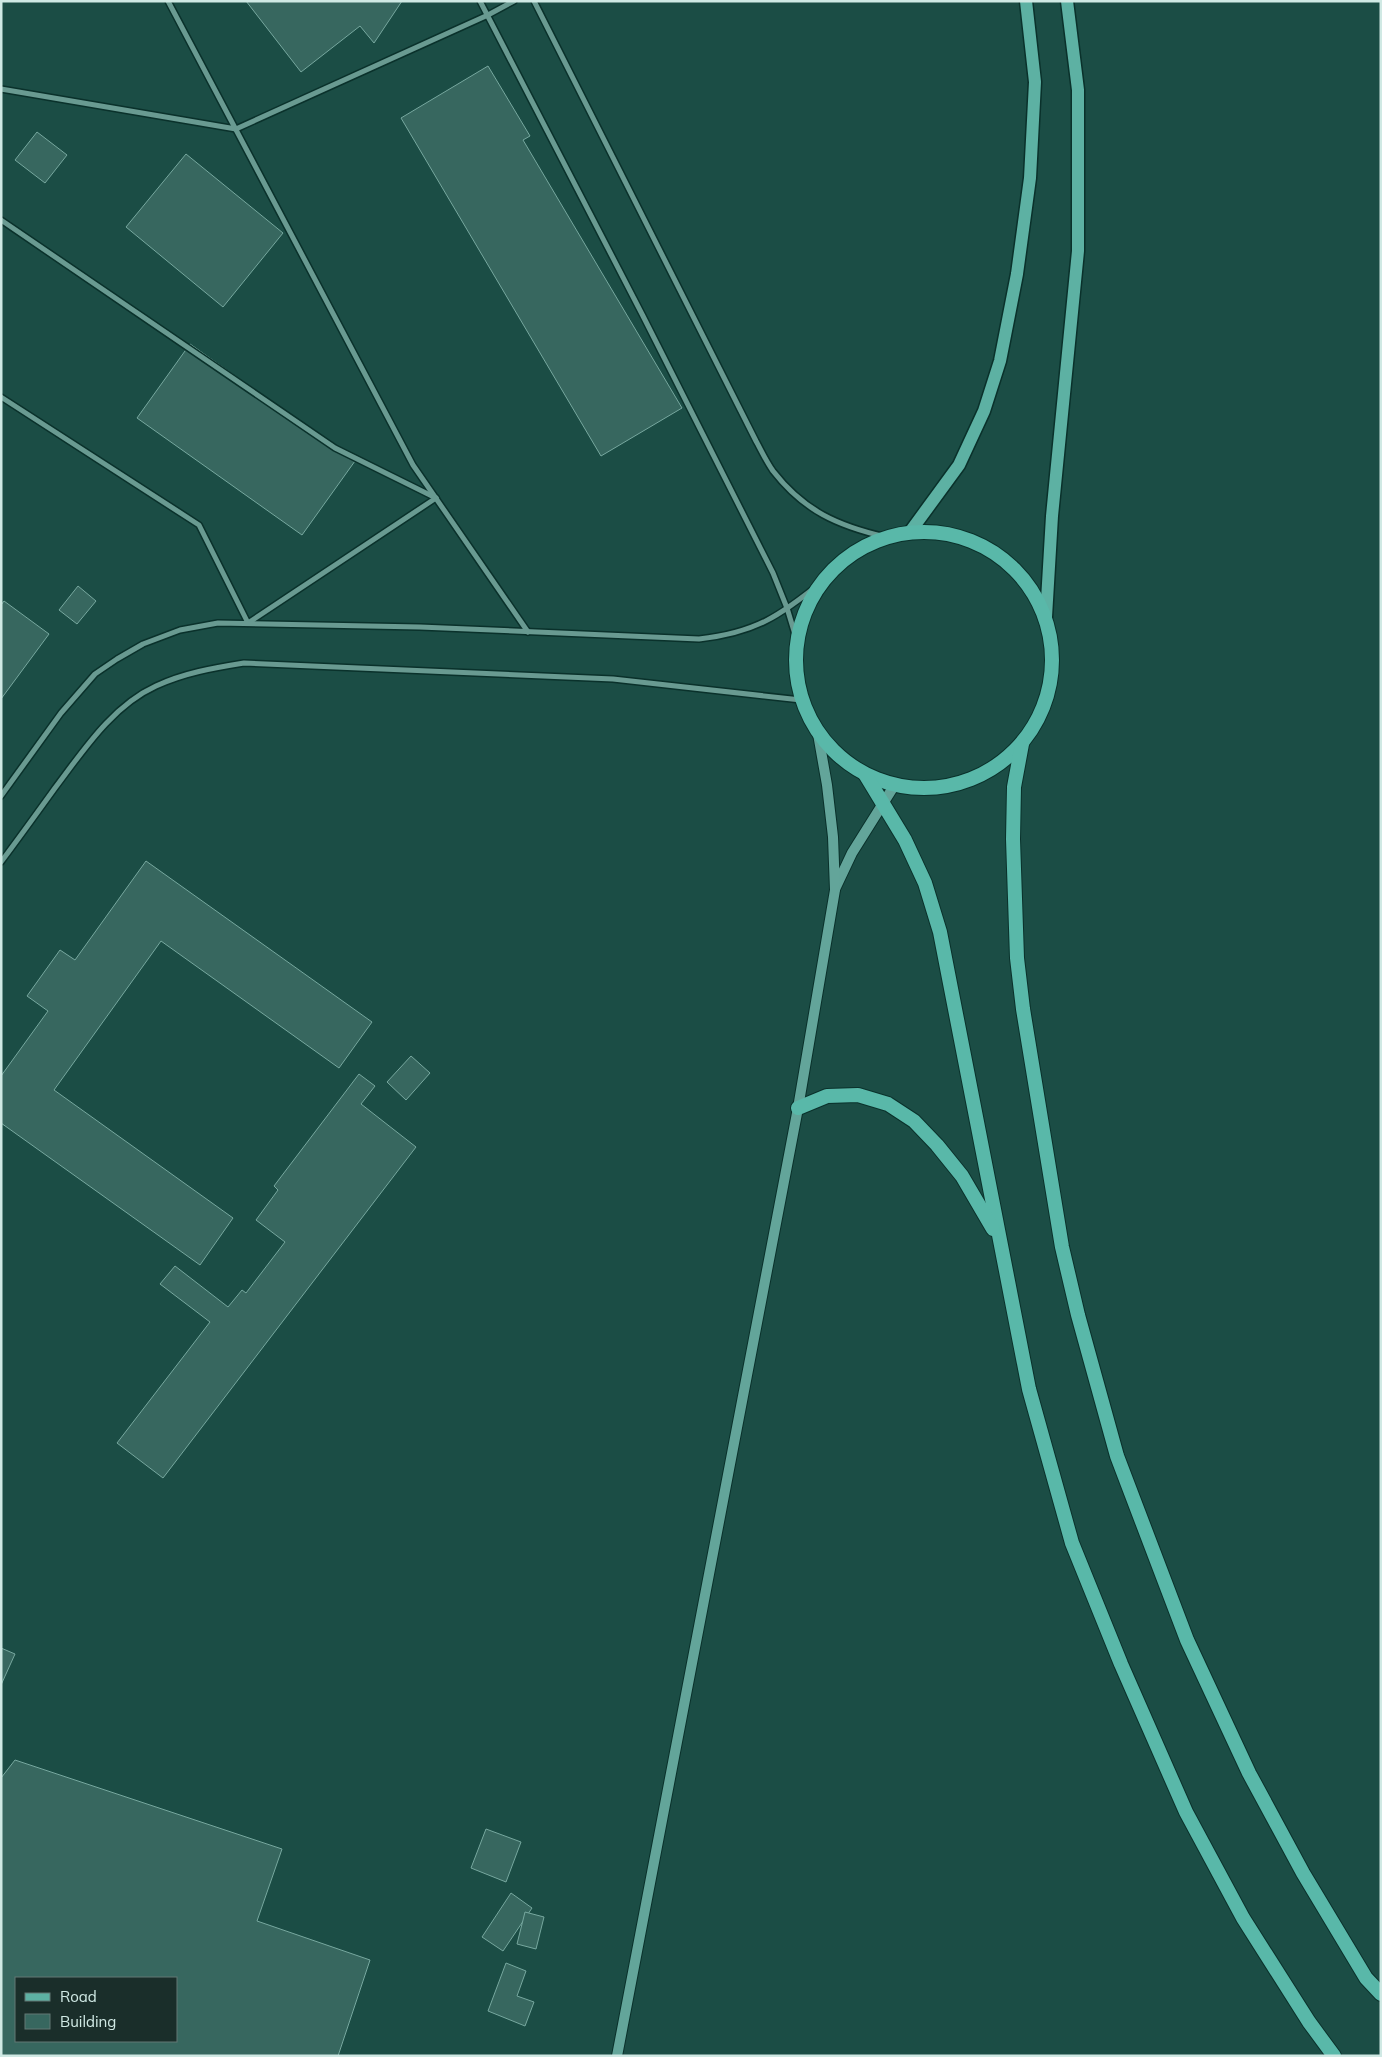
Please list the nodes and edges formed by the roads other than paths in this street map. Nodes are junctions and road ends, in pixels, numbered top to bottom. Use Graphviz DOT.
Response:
graph roads {
  1 [pos="168,1"];
  2 [pos="480,1"];
  3 [pos="514,1"];
  4 [pos="534,1"];
  5 [pos="1026,1"];
  6 [pos="1067,1"];
  7 [pos="488,16"];
  8 [pos="1,89"];
  9 [pos="236,129"];
  10 [pos="1,220"];
  11 [pos="1,397"];
  12 [pos="436,498"];
  13 [pos="910,532"];
  14 [pos="886,537"];
  15 [pos="823,581"];
  16 [pos="787,608"];
  17 [pos="1046,616"];
  18 [pos="248,623"];
  19 [pos="528,632"];
  20 [pos="797,641"];
  21 [pos="801,700"];
  22 [pos="818,734"];
  23 [pos="1022,744"];
  24 [pos="865,774"];
  25 [pos="894,786"];
  26 [pos="1,796"];
  27 [pos="883,802"];
  28 [pos="1,862"];
  29 [pos="835,890"];
  30 [pos="798,1108"];
  31 [pos="1001,1244"];
  32 [pos="1381,1994"];
  33 [pos="618,2056"];
  34 [pos="1334,2056"];
  1 -- 9 [label="street"];
  2 -- 7 [label="street"];
  3 -- 7 [label="street"];
  4 -- 14 [label="street"];
  5 -- 13 [label="main road"];
  6 -- 17 [label="main road"];
  7 -- 9 [label="street"];
  7 -- 16 [label="street"];
  8 -- 9 [label="street"];
  9 -- 12 [label="street"];
  10 -- 12 [label="street"];
  11 -- 18 [label="street"];
  12 -- 18 [label="street"];
  12 -- 19 [label="street"];
  13 -- 14 [label="highway"];
  13 -- 17 [label="highway"];
  14 -- 15 [label="highway"];
  15 -- 16 [label="street"];
  15 -- 20 [label="highway"];
  16 -- 19 [label="street"];
  16 -- 20 [label="street"];
  17 -- 23 [label="highway"];
  18 -- 19 [label="street"];
  18 -- 26 [label="street"];
  20 -- 21 [label="highway"];
  21 -- 22 [label="highway"];
  21 -- 28 [label="street"];
  22 -- 24 [label="highway"];
  22 -- 29 [label="main road"];
  23 -- 25 [label="highway"];
  23 -- 32 [label="highway"];
  24 -- 25 [label="highway"];
  24 -- 27 [label="highway"];
  25 -- 27 [label="main road"];
  27 -- 29 [label="main road"];
  27 -- 31 [label="highway"];
  29 -- 30 [label="main road"];
  30 -- 31 [label="highway"];
  30 -- 33 [label="main road"];
  31 -- 34 [label="highway"];
}
